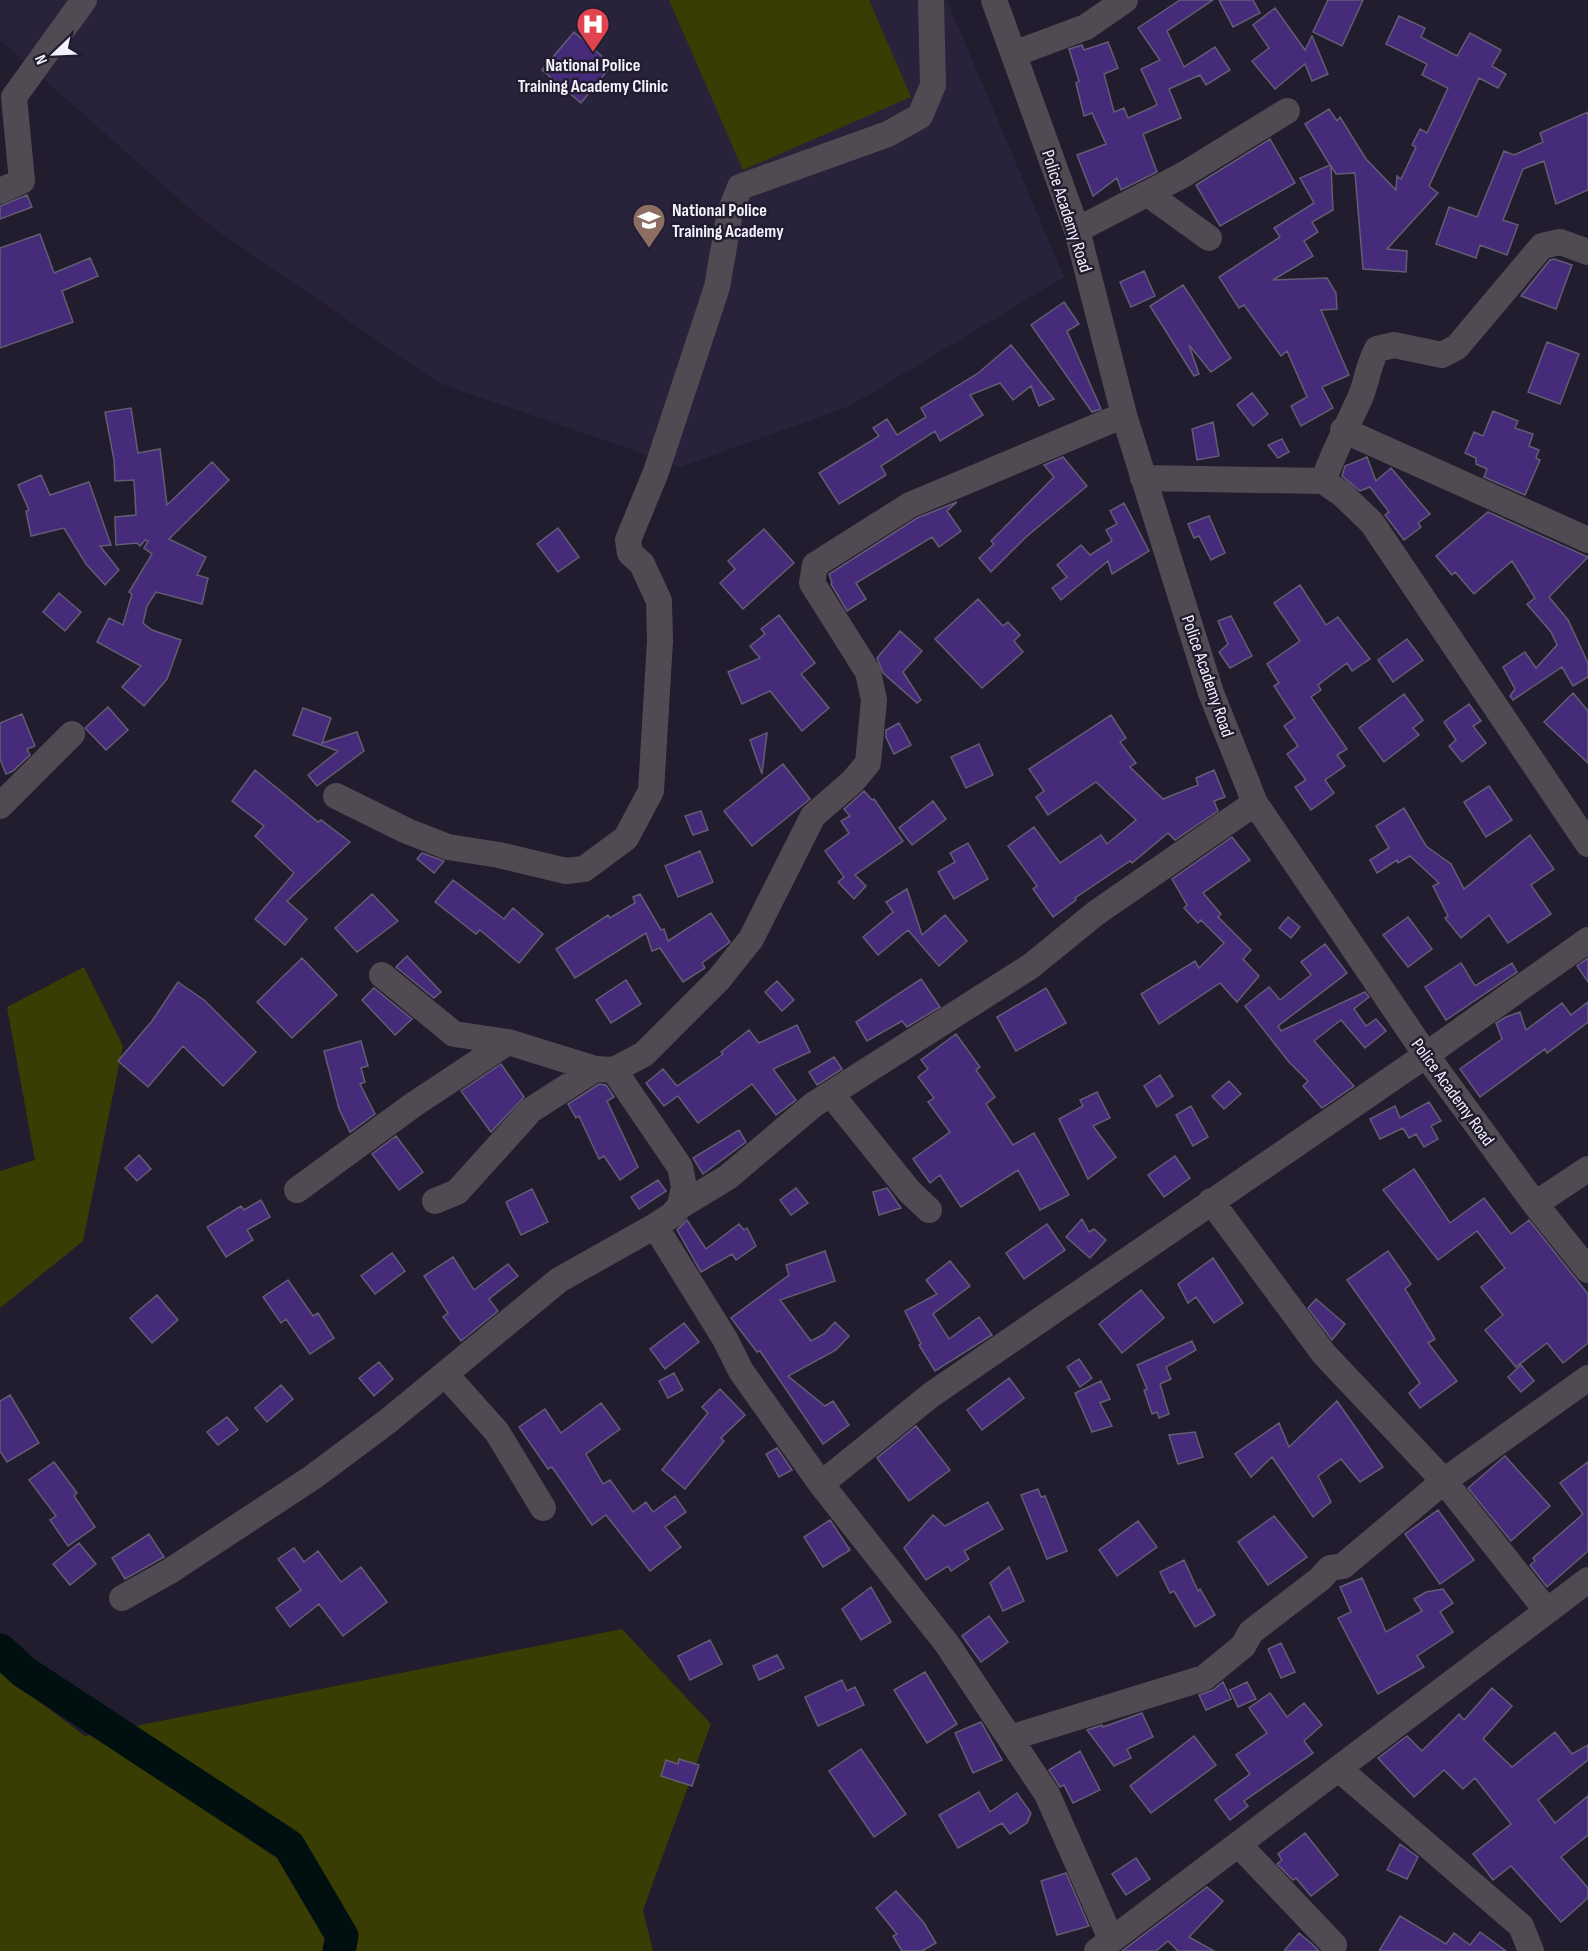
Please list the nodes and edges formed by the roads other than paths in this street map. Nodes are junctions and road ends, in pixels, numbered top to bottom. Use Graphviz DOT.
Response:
graph roads {
  1 [pos="84,0"];
  2 [pos="931,0"];
  3 [pos="994,0"];
  4 [pos="1125,0"];
  5 [pos="1014,54"];
  6 [pos="1287,111"];
  7 [pos="0,191"];
  8 [pos="1148,194"];
  9 [pos="1077,230"];
  10 [pos="1209,238"];
  11 [pos="1588,252"];
  12 [pos="1124,415"];
  13 [pos="1342,430"];
  14 [pos="1143,478"];
  15 [pos="1323,481"];
  16 [pos="1588,540"];
  17 [pos="72,734"];
  18 [pos="336,796"];
  19 [pos="1255,803"];
  20 [pos="0,806"];
  21 [pos="1588,843"];
  22 [pos="1588,940"];
  23 [pos="382,975"];
  24 [pos="508,1042"];
  25 [pos="1426,1055"];
  26 [pos="604,1069"];
  27 [pos="831,1094"];
  28 [pos="1588,1169"];
  29 [pos="297,1190"];
  30 [pos="1211,1201"];
  31 [pos="435,1202"];
  32 [pos="1535,1204"];
  33 [pos="680,1206"];
  34 [pos="929,1210"];
  35 [pos="655,1226"];
  36 [pos="1588,1270"];
  37 [pos="446,1374"];
  38 [pos="1588,1378"];
  39 [pos="1444,1481"];
  40 [pos="821,1484"];
  41 [pos="543,1508"];
  42 [pos="1588,1580"];
  43 [pos="122,1598"];
  44 [pos="1547,1611"];
  45 [pos="1010,1738"];
  46 [pos="1340,1770"];
  47 [pos="1239,1845"];
  48 [pos="1104,1945"];
  49 [pos="1334,1945"];
  50 [pos="1531,1951"];
  1 -- 7 [label="street"];
  2 -- 18 [label="street"];
  3 -- 5 [label="street, Police Academy Road"];
  4 -- 5 [label="street"];
  5 -- 9 [label="street, Police Academy Road"];
  6 -- 8 [label="street"];
  8 -- 9 [label="street"];
  8 -- 10 [label="street"];
  9 -- 12 [label="street, Police Academy Road"];
  11 -- 13 [label="street"];
  12 -- 14 [label="street, Police Academy Road"];
  12 -- 26 [label="street"];
  13 -- 15 [label="street"];
  13 -- 16 [label="street"];
  14 -- 15 [label="street"];
  14 -- 19 [label="street, Police Academy Road"];
  15 -- 21 [label="street"];
  17 -- 20 [label="street"];
  19 -- 25 [label="street, Police Academy Road"];
  19 -- 27 [label="street"];
  22 -- 25 [label="street"];
  23 -- 24 [label="street"];
  24 -- 26 [label="street"];
  24 -- 29 [label="street"];
  25 -- 30 [label="street"];
  25 -- 32 [label="street, Police Academy Road"];
  26 -- 31 [label="street"];
  26 -- 33 [label="street"];
  27 -- 33 [label="street"];
  27 -- 34 [label="street"];
  28 -- 32 [label="street"];
  30 -- 39 [label="street"];
  30 -- 40 [label="street"];
  32 -- 36 [label="street, Police Academy Road"];
  33 -- 35 [label="street"];
  35 -- 37 [label="street"];
  35 -- 40 [label="street"];
  37 -- 41 [label="street"];
  37 -- 43 [label="street"];
  38 -- 39 [label="street"];
  39 -- 44 [label="street"];
  39 -- 45 [label="street"];
  40 -- 45 [label="street"];
  42 -- 44 [label="street"];
  44 -- 46 [label="street"];
  45 -- 48 [label="street"];
  46 -- 47 [label="street"];
  46 -- 50 [label="street"];
  47 -- 48 [label="street"];
  47 -- 49 [label="street"];
}
